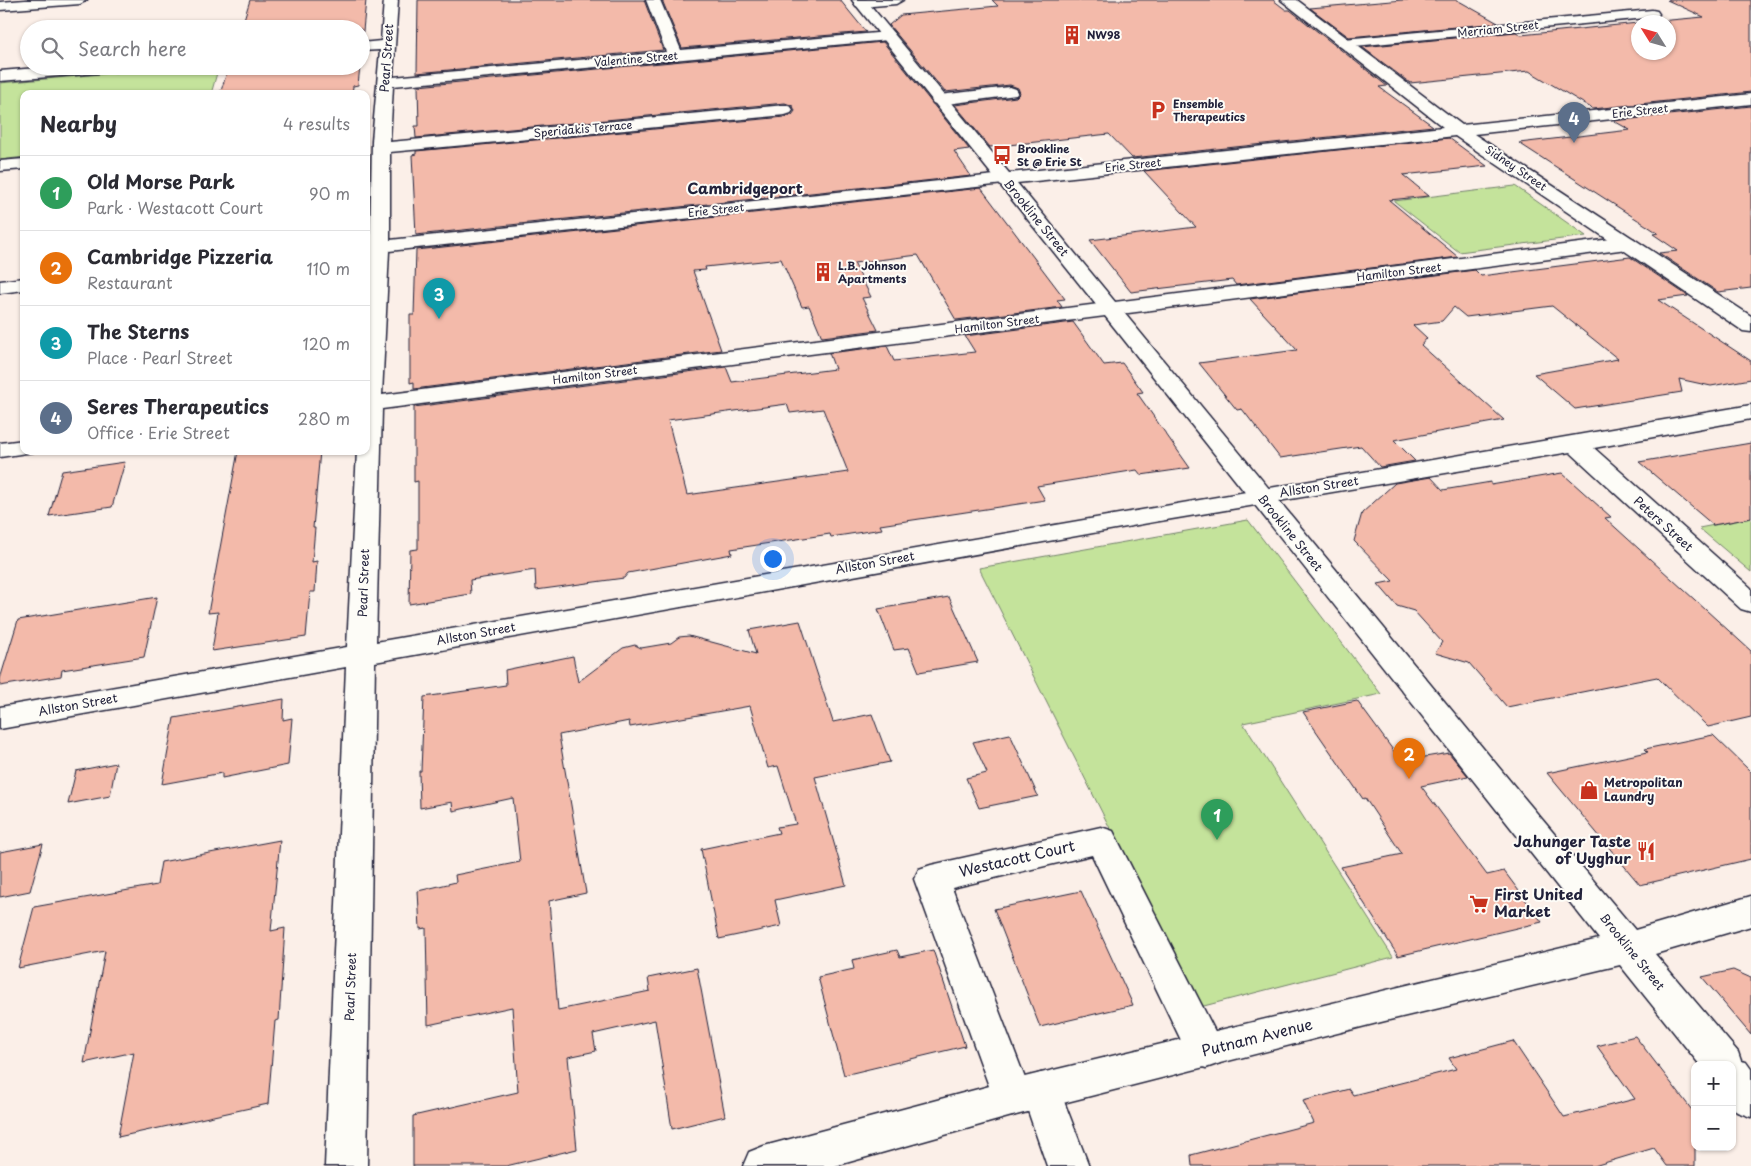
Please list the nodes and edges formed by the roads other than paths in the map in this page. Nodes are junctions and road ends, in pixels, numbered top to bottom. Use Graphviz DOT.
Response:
graph roads {
  1 [pos="80,0"];
  2 [pos="391,0"];
  3 [pos="653,0"];
  4 [pos="896,0"];
  5 [pos="1288,0"];
  6 [pos="860,1"];
  7 [pos="0,6"];
  8 [pos="1652,14"];
  9 [pos="888,36"];
  10 [pos="1344,43"];
  11 [pos="387,45"];
  12 [pos="370,46"];
  13 [pos="675,55"];
  14 [pos="20,74"];
  15 [pos="0,76"];
  16 [pos="385,82"];
  17 [pos="1010,92"];
  18 [pos="939,100"];
  19 [pos="1751,100"];
  20 [pos="785,110"];
  21 [pos="1459,131"];
  22 [pos="377,137"];
  23 [pos="20,164"];
  24 [pos="0,166"];
  25 [pos="1004,179"];
  26 [pos="1627,243"];
  27 [pos="373,247"];
  28 [pos="20,284"];
  29 [pos="0,287"];
  30 [pos="1110,309"];
  31 [pos="1751,326"];
  32 [pos="370,341"];
  33 [pos="370,403"];
  34 [pos="1751,412"];
  35 [pos="1575,444"];
  36 [pos="20,448"];
  37 [pos="0,450"];
  38 [pos="367,455"];
  39 [pos="1260,496"];
  40 [pos="1751,603"];
  41 [pos="362,654"];
  42 [pos="0,718"];
  43 [pos="1751,911"];
  44 [pos="1628,947"];
  45 [pos="1206,1051"];
  46 [pos="1721,1061"];
  47 [pos="1736,1080"];
  48 [pos="1026,1095"];
  49 [pos="1751,1098"];
  50 [pos="346,1166"];
  51 [pos="764,1166"];
  52 [pos="1068,1166"];
  1 -- 7 [label="street"];
  2 -- 11 [label="street, Pearl Street"];
  3 -- 13 [label="street"];
  4 -- 6 [label="street"];
  5 -- 10 [label="street, Sidney Street"];
  6 -- 9 [label="street, Brookline Street"];
  8 -- 10 [label="street, Merriam Street"];
  9 -- 13 [label="street, Valentine Street"];
  9 -- 18 [label="street, Brookline Street"];
  10 -- 21 [label="street, Sidney Street"];
  11 -- 12 [label="street"];
  11 -- 16 [label="street, Pearl Street"];
  13 -- 16 [label="street, Valentine Street"];
  14 -- 15 [label="street"];
  16 -- 22 [label="street, Pearl Street"];
  17 -- 18 [label="street"];
  18 -- 25 [label="street, Brookline Street"];
  19 -- 21 [label="street, Erie Street"];
  20 -- 22 [label="street, Speridakis Terrace"];
  21 -- 25 [label="street, Erie Street"];
  21 -- 26 [label="street, Sidney Street"];
  22 -- 27 [label="street, Pearl Street"];
  23 -- 24 [label="street"];
  25 -- 27 [label="street, Erie Street"];
  25 -- 30 [label="street, Brookline Street"];
  26 -- 30 [label="street, Hamilton Street"];
  26 -- 31 [label="street, Sidney Street"];
  27 -- 32 [label="street, Pearl Street"];
  28 -- 29 [label="street"];
  30 -- 33 [label="street, Hamilton Street"];
  30 -- 39 [label="street, Brookline Street"];
  34 -- 35 [label="street, Allston Street"];
  35 -- 39 [label="street, Allston Street"];
  35 -- 40 [label="street, Peters Street"];
  36 -- 37 [label="street"];
  38 -- 41 [label="street, Pearl Street"];
  39 -- 41 [label="street, Allston Street"];
  39 -- 44 [label="street, Brookline Street"];
  41 -- 42 [label="street, Allston Street"];
  41 -- 50 [label="street, Pearl Street"];
  43 -- 44 [label="street, Putnam Avenue"];
  44 -- 45 [label="street, Putnam Avenue"];
  44 -- 46 [label="street, Brookline Street"];
  45 -- 48 [label="street, Putnam Avenue"];
  45 -- 48 [label="street, Westacott Court"];
  47 -- 49 [label="street"];
  48 -- 51 [label="street, Putnam Avenue"];
  48 -- 52 [label="street"];
}
